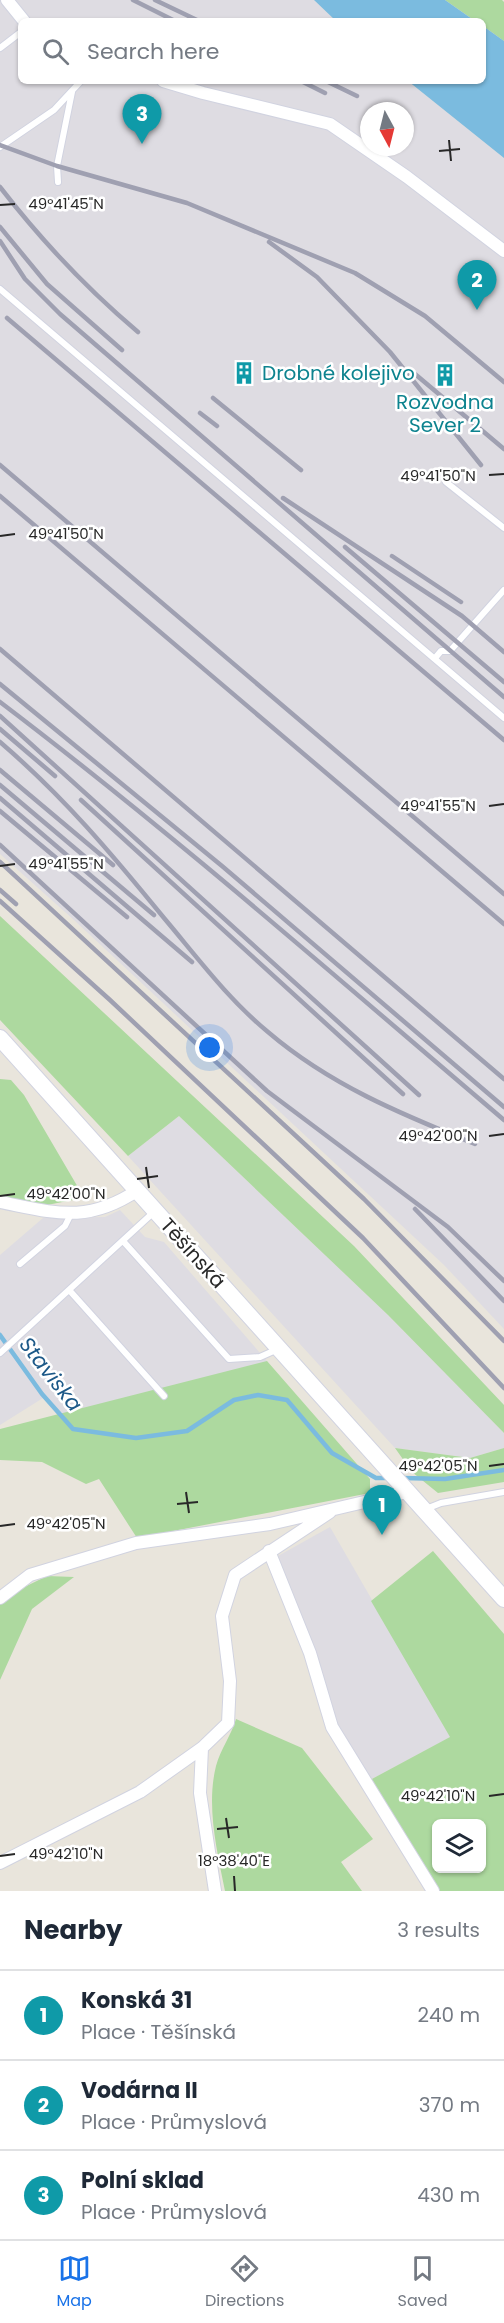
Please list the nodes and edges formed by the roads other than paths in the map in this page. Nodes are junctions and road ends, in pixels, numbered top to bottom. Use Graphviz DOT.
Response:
graph roads {
  1 [pos="7,0"];
  2 [pos="22,18"];
  3 [pos="18,34"];
  4 [pos="0,48"];
  5 [pos="79,84"];
  6 [pos="173,84"];
  7 [pos="72,92"];
  8 [pos="0,147"];
  9 [pos="58,182"];
  10 [pos="504,251"];
  11 [pos="0,289"];
  12 [pos="446,482"];
  13 [pos="504,528"];
  14 [pos="504,590"];
  15 [pos="436,657"];
  16 [pos="504,718"];
  17 [pos="0,1038"];
  18 [pos="138,1190"];
  19 [pos="0,1202"];
  20 [pos="156,1211"];
  21 [pos="71,1213"];
  22 [pos="123,1241"];
  23 [pos="20,1264"];
  24 [pos="70,1291"];
  25 [pos="279,1349"];
  26 [pos="0,1353"];
  27 [pos="164,1396"];
  28 [pos="407,1492"];
  29 [pos="504,1492"];
  30 [pos="423,1510"];
  31 [pos="330,1512"];
  32 [pos="269,1551"];
  33 [pos="0,1598"];
  34 [pos="504,1599"];
  35 [pos="202,1748"];
  36 [pos="0,1863"];
  37 [pos="215,1891"];
  38 [pos="433,1891"];
  1 -- 2 [label="street"];
  3 -- 4 [label="lane"];
  5 -- 7 [label="lane"];
  6 -- 10 [label="street"];
  7 -- 8 [label="lane"];
  7 -- 9 [label="lane"];
  11 -- 15 [label="lane"];
  12 -- 13 [label="lane"];
  14 -- 15 [label="lane"];
  15 -- 16 [label="lane"];
  17 -- 18 [label="main road, Těšínská"];
  18 -- 20 [label="main road, Těšínská"];
  18 -- 21 [label="street"];
  19 -- 21 [label="street"];
  20 -- 22 [label="lane"];
  20 -- 25 [label="main road, Těšínská"];
  21 -- 23 [label="lane"];
  22 -- 24 [label="lane"];
  22 -- 25 [label="lane"];
  24 -- 26 [label="lane"];
  24 -- 27 [label="lane"];
  25 -- 28 [label="main road, Těšínská"];
  28 -- 30 [label="main road, Těšínská"];
  28 -- 31 [label="street"];
  29 -- 30 [label="lane"];
  30 -- 34 [label="main road, Těšínská"];
  31 -- 32 [label="street"];
  31 -- 33 [label="street"];
  32 -- 35 [label="street"];
  32 -- 38 [label="street"];
  35 -- 36 [label="street"];
  35 -- 37 [label="street"];
}
